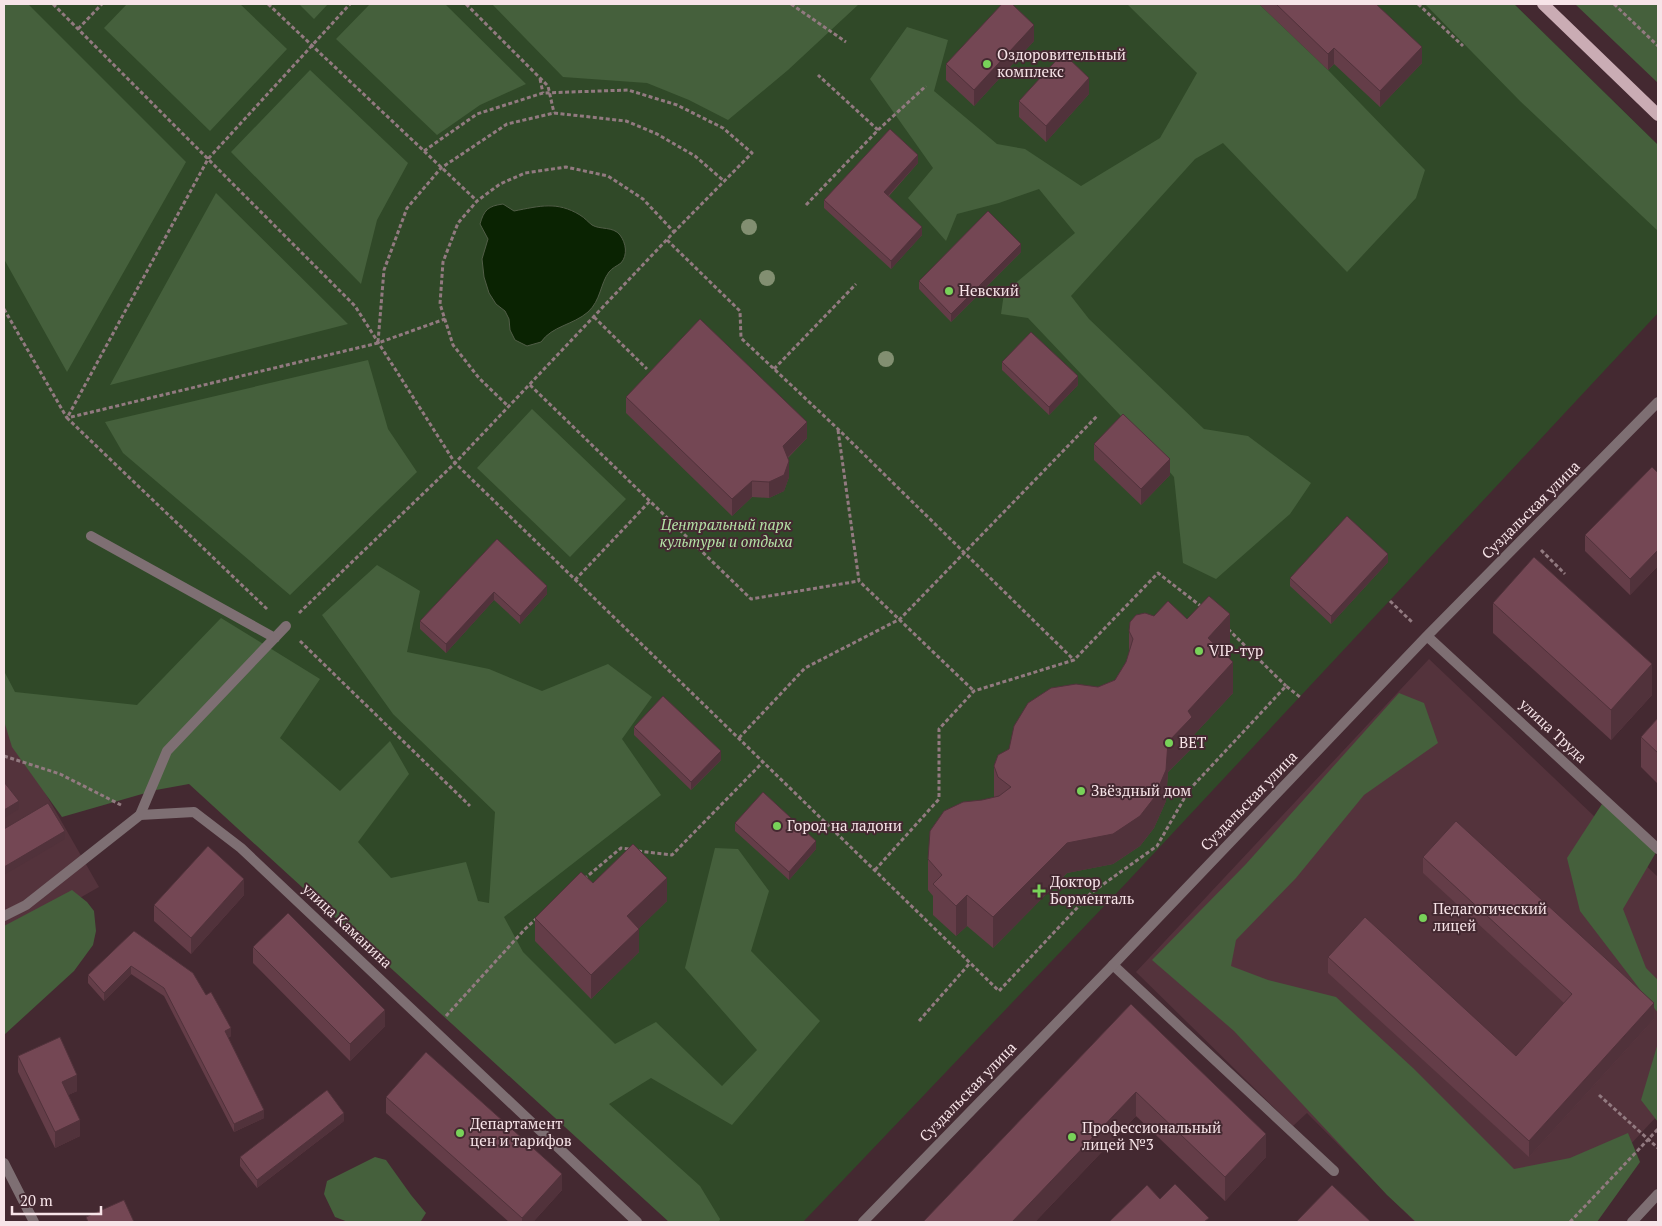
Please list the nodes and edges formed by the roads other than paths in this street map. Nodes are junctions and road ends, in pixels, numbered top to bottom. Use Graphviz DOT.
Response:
graph roads {
  1 [pos="1544,4"];
  2 [pos="1658,115"];
  3 [pos="1658,402"];
  4 [pos="91,536"];
  5 [pos="286,626"];
  6 [pos="1427,636"];
  7 [pos="274,638"];
  8 [pos="140,815"];
  9 [pos="1658,848"];
  10 [pos="4,916"];
  11 [pos="1113,965"];
  12 [pos="4,1163"];
  13 [pos="1334,1171"];
  14 [pos="1658,1194"];
  15 [pos="34,1222"];
  16 [pos="637,1222"];
  17 [pos="863,1222"];
  18 [pos="1632,1222"];
  1 -- 2 [label="main road"];
  3 -- 6 [label="street, Суздальская улица"];
  4 -- 7 [label="street"];
  5 -- 7 [label="street"];
  6 -- 9 [label="street, улица Труда"];
  6 -- 11 [label="street, Суздальская улица"];
  7 -- 8 [label="street"];
  8 -- 10 [label="street"];
  8 -- 16 [label="street, улица Каманина"];
  11 -- 13 [label="street"];
  11 -- 17 [label="street, Суздальская улица"];
  12 -- 15 [label="street"];
  14 -- 18 [label="street"];
}
